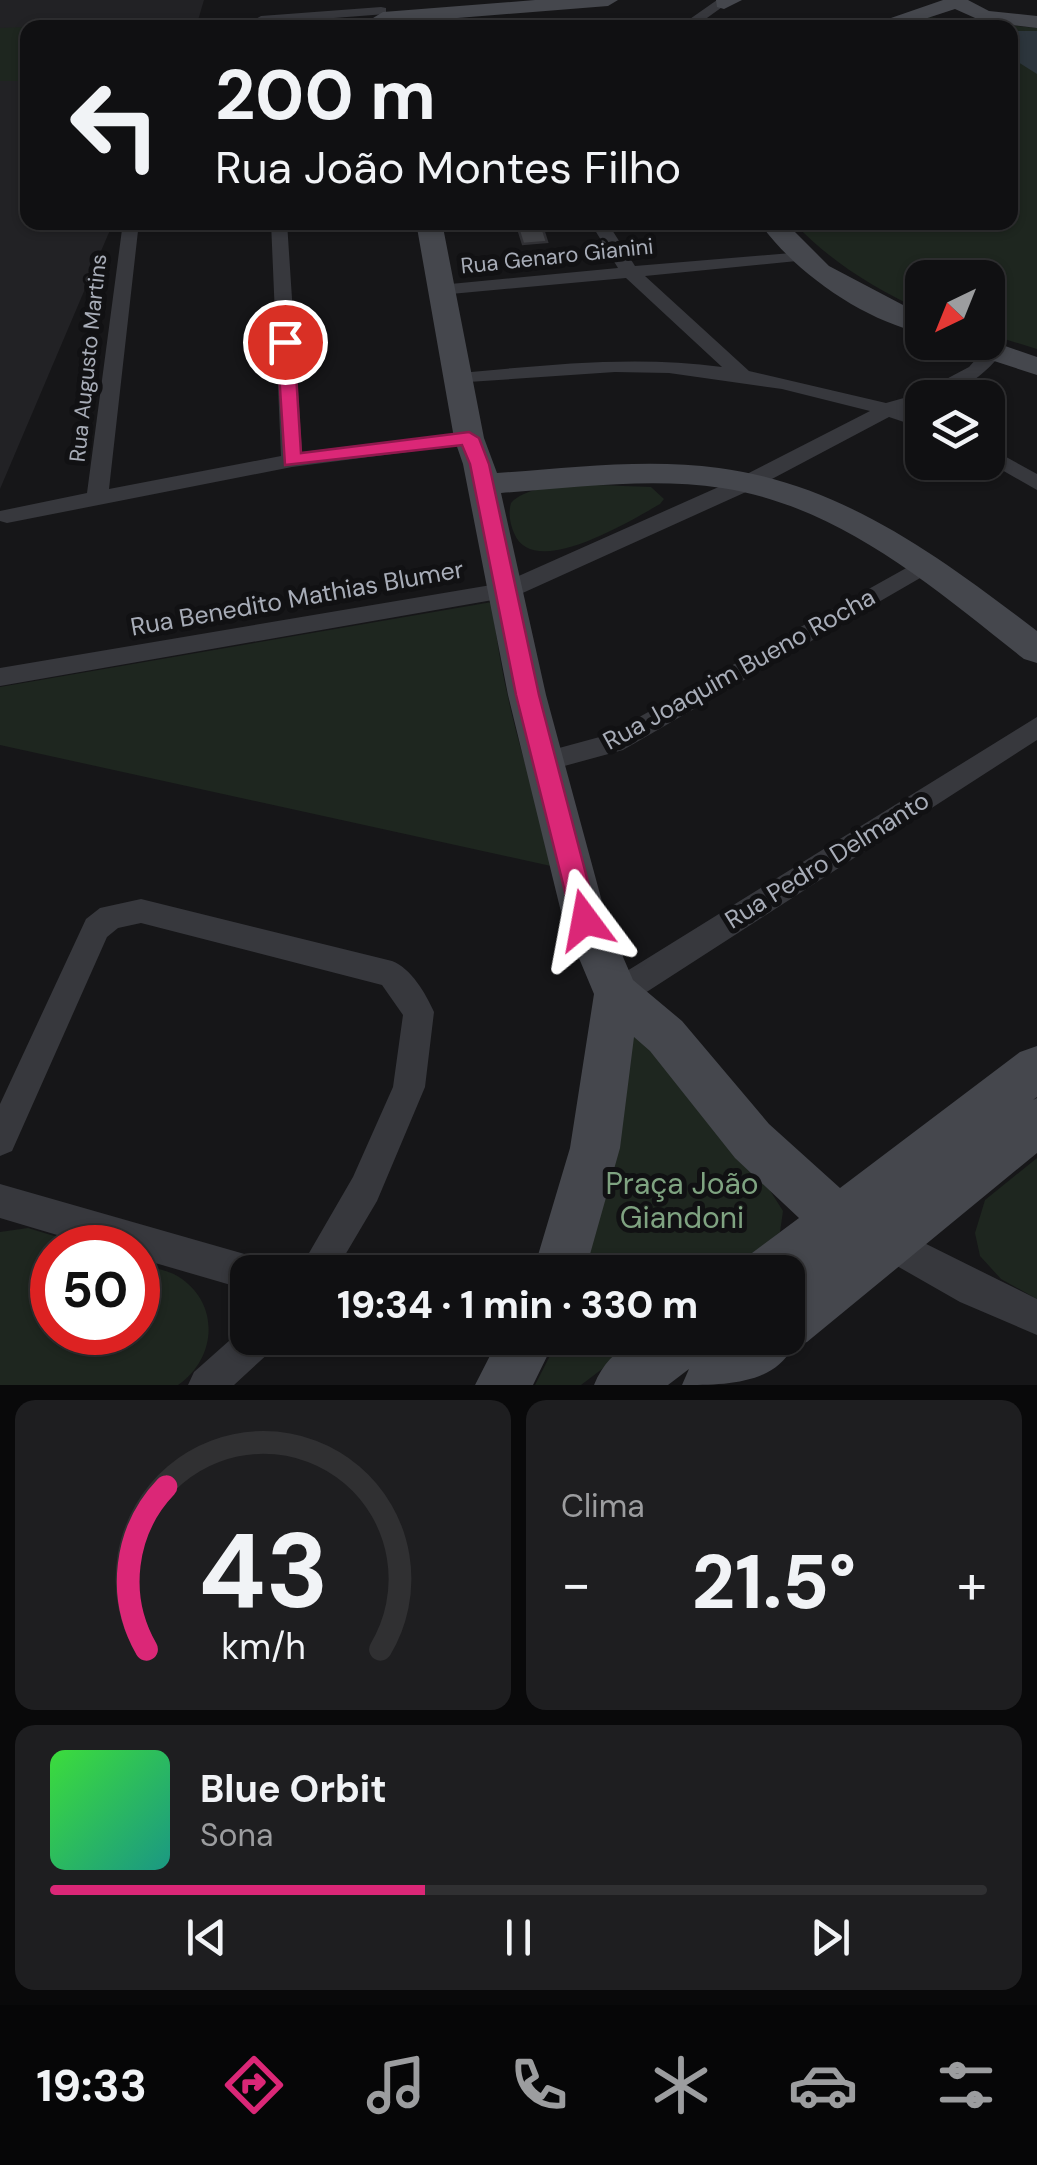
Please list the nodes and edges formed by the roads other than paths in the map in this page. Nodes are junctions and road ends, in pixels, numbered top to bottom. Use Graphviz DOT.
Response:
graph roads {
  1 [pos="522,0"];
  2 [pos="608,0"];
  3 [pos="954,1"];
  4 [pos="723,2"];
  5 [pos="975,13"];
  6 [pos="929,14"];
  7 [pos="383,18"];
  8 [pos="348,20"];
  9 [pos="695,20"];
  10 [pos="905,20"];
  11 [pos="1037,22"];
  12 [pos="131,230"];
  13 [pos="278,230"];
  14 [pos="430,230"];
  15 [pos="603,230"];
  16 [pos="778,230"];
  17 [pos="797,256"];
  18 [pos="630,272"];
  19 [pos="440,290"];
  20 [pos="905,318"];
  21 [pos="1005,356"];
  22 [pos="977,360"];
  23 [pos="1037,366"];
  24 [pos="460,378"];
  25 [pos="744,378"];
  26 [pos="959,380"];
  27 [pos="905,404"];
  28 [pos="890,409"];
  29 [pos="905,415"];
  30 [pos="469,438"];
  31 [pos="292,460"];
  32 [pos="1005,463"];
  33 [pos="749,482"];
  34 [pos="1037,482"];
  35 [pos="484,484"];
  36 [pos="98,499"];
  37 [pos="7,516"];
  38 [pos="926,565"];
  39 [pos="508,590"];
  40 [pos="1037,650"];
  41 [pos="0,677"];
  42 [pos="1037,727"];
  43 [pos="546,760"];
  44 [pos="618,994"];
  45 [pos="1037,1068"];
  46 [pos="1037,1122"];
  47 [pos="0,1140"];
  48 [pos="0,1201"];
  49 [pos="839,1221"];
  50 [pos="888,1242"];
  51 [pos="326,1255"];
  52 [pos="564,1255"];
  53 [pos="794,1255"];
  54 [pos="230,1268"];
  55 [pos="805,1309"];
  56 [pos="1037,1317"];
  57 [pos="240,1355"];
  58 [pos="520,1355"];
  59 [pos="662,1355"];
  60 [pos="748,1355"];
  61 [pos="207,1385"];
  62 [pos="503,1385"];
  63 [pos="622,1385"];
  64 [pos="710,1385"];
  1 -- 7 [label="main road"];
  2 -- 7 [label="main road"];
  3 -- 5 [label="main road"];
  3 -- 6 [label="main road"];
  4 -- 9 [label="street"];
  5 -- 6 [label="main road"];
  5 -- 11 [label="main road"];
  6 -- 10 [label="main road"];
  7 -- 8 [label="street"];
  12 -- 36 [label="street, Rua Augusto Martins"];
  13 -- 31 [label="street"];
  14 -- 19 [label="main road"];
  15 -- 18 [label="street"];
  16 -- 17 [label="main road"];
  17 -- 18 [label="street, Rua Genaro Gianini"];
  17 -- 20 [label="main road"];
  18 -- 19 [label="street, Rua Genaro Gianini"];
  18 -- 25 [label="street"];
  19 -- 24 [label="main road"];
  21 -- 23 [label="main road"];
  22 -- 26 [label="street, Rua Benedito Mathias Blumer"];
  24 -- 25 [label="street"];
  24 -- 30 [label="main road"];
  25 -- 28 [label="street"];
  27 -- 28 [label="street, Rua Benedito Mathias Blumer"];
  28 -- 29 [label="street"];
  28 -- 33 [label="street, Rua Benedito Mathias Blumer"];
  30 -- 31 [label="street"];
  30 -- 35 [label="main road"];
  31 -- 36 [label="street"];
  32 -- 34 [label="street"];
  33 -- 35 [label="main road"];
  33 -- 38 [label="main road"];
  33 -- 39 [label="street, Rua Benedito Mathias Blumer"];
  35 -- 39 [label="main road"];
  36 -- 37 [label="street"];
  38 -- 40 [label="main road"];
  38 -- 43 [label="street, Rua Joaquim Bueno Rocha"];
  39 -- 41 [label="street, Rua Benedito Mathias Blumer"];
  39 -- 43 [label="main road"];
  42 -- 44 [label="street, Rua Pedro Delmanto"];
  43 -- 44 [label="main road"];
  44 -- 49 [label="main road"];
  44 -- 52 [label="main road"];
  45 -- 49 [label="main road"];
  46 -- 50 [label="main road"];
  47 -- 51 [label="street"];
  48 -- 54 [label="street"];
  49 -- 50 [label="main road"];
  49 -- 53 [label="main road"];
  50 -- 55 [label="main road"];
  50 -- 56 [label="street"];
  57 -- 61 [label="street"];
  58 -- 62 [label="main road"];
  59 -- 63 [label="main road"];
  60 -- 64 [label="main road"];
}
